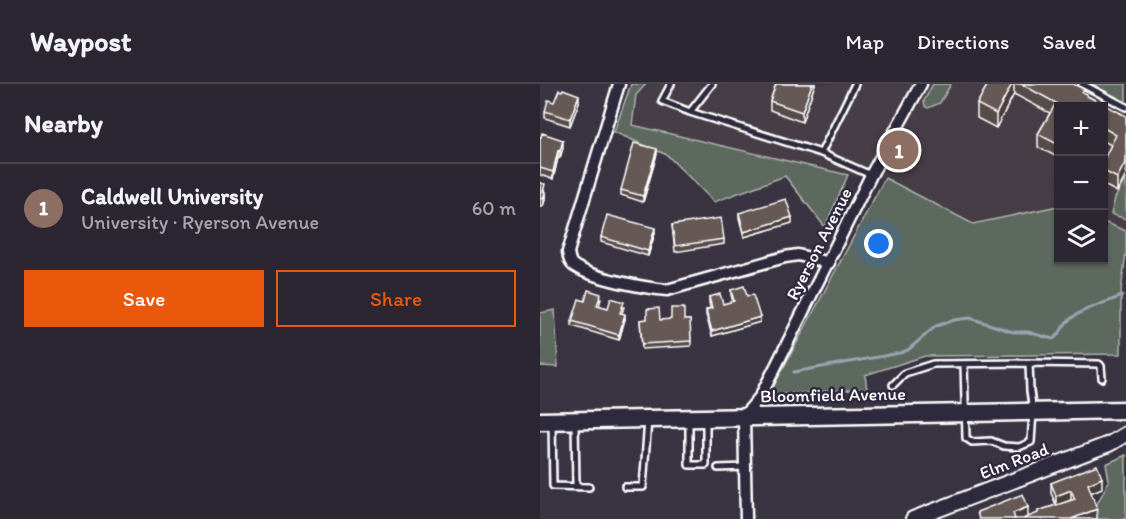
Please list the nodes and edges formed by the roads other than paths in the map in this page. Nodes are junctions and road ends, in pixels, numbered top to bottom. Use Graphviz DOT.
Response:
graph roads {
  1 [pos="619,84"];
  2 [pos="671,84"];
  3 [pos="712,84"];
  4 [pos="855,84"];
  5 [pos="921,84"];
  6 [pos="1082,84"];
  7 [pos="1126,107"];
  8 [pos="690,112"];
  9 [pos="821,153"];
  10 [pos="872,176"];
  11 [pos="829,263"];
  12 [pos="1029,363"];
  13 [pos="964,364"];
  14 [pos="1102,378"];
  15 [pos="892,384"];
  16 [pos="1126,410"];
  17 [pos="1034,412"];
  18 [pos="966,413"];
  19 [pos="744,416"];
  20 [pos="689,417"];
  21 [pos="706,417"];
  22 [pos="648,418"];
  23 [pos="546,420"];
  24 [pos="575,420"];
  25 [pos="1126,434"];
  26 [pos="745,467"];
  27 [pos="718,468"];
  28 [pos="576,486"];
  29 [pos="590,487"];
  30 [pos="626,487"];
  31 [pos="919,518"];
  32 [pos="746,519"];
  1 -- 11 [label="street"];
  2 -- 8 [label="lane"];
  3 -- 8 [label="lane"];
  4 -- 9 [label="lane"];
  5 -- 10 [label="street, Ryerson Avenue"];
  6 -- 7 [label="lane"];
  8 -- 9 [label="lane"];
  9 -- 10 [label="lane"];
  10 -- 11 [label="street, Ryerson Avenue"];
  11 -- 19 [label="street, Ryerson Avenue"];
  12 -- 13 [label="lane"];
  12 -- 14 [label="lane"];
  12 -- 17 [label="lane"];
  13 -- 15 [label="lane"];
  13 -- 18 [label="lane"];
  16 -- 17 [label="main road, Bloomfield Avenue"];
  17 -- 18 [label="main road, Bloomfield Avenue"];
  17 -- 18 [label="lane"];
  18 -- 19 [label="main road, Bloomfield Avenue"];
  19 -- 21 [label="main road, Bloomfield Avenue"];
  19 -- 26 [label="street"];
  20 -- 21 [label="main road, Bloomfield Avenue"];
  20 -- 21 [label="lane"];
  20 -- 22 [label="main road, Bloomfield Avenue"];
  22 -- 24 [label="main road, Bloomfield Avenue"];
  22 -- 30 [label="lane"];
  23 -- 24 [label="main road, Bloomfield Avenue"];
  23 -- 28 [label="lane"];
  24 -- 28 [label="lane"];
  25 -- 31 [label="street, Elm Road"];
  26 -- 27 [label="lane"];
  26 -- 32 [label="street"];
  28 -- 29 [label="lane"];
}
